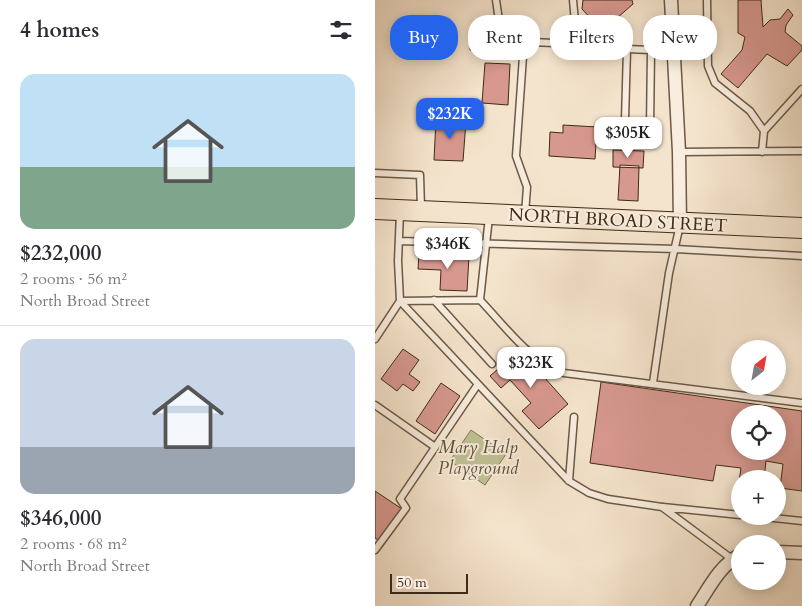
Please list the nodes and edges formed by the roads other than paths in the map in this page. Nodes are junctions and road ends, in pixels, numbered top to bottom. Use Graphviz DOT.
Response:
graph roads {
  1 [pos="496,0"];
  2 [pos="573,0"];
  3 [pos="671,0"];
  4 [pos="707,0"];
  5 [pos="498,15"];
  6 [pos="574,15"];
  7 [pos="672,15"];
  8 [pos="523,60"];
  9 [pos="627,60"];
  10 [pos="651,60"];
  11 [pos="674,60"];
  12 [pos="802,88"];
  13 [pos="764,131"];
  14 [pos="802,151"];
  15 [pos="679,152"];
  16 [pos="762,152"];
  17 [pos="375,173"];
  18 [pos="375,209"];
  19 [pos="400,210"];
  20 [pos="421,211"];
  21 [pos="489,214"];
  22 [pos="525,215"];
  23 [pos="680,223"];
  24 [pos="802,228"];
  25 [pos="399,241"];
  26 [pos="487,242"];
  27 [pos="676,249"];
  28 [pos="802,256"];
  29 [pos="434,300"];
  30 [pos="480,300"];
  31 [pos="400,301"];
  32 [pos="375,339"];
  33 [pos="493,364"];
  34 [pos="653,383"];
  35 [pos="478,384"];
  36 [pos="802,403"];
  37 [pos="375,405"];
  38 [pos="574,417"];
  39 [pos="435,447"];
  40 [pos="569,481"];
  41 [pos="662,507"];
  42 [pos="731,514"];
  43 [pos="786,519"];
  44 [pos="802,521"];
  45 [pos="375,550"];
  46 [pos="786,552"];
  47 [pos="802,553"];
  48 [pos="731,554"];
  49 [pos="731,561"];
  50 [pos="697,606"];
  1 -- 5 [label="lane"];
  2 -- 6 [label="lane"];
  3 -- 7 [label="street"];
  4 -- 13 [label="lane"];
  8 -- 22 [label="lane"];
  9 -- 10 [label="lane"];
  11 -- 15 [label="street"];
  12 -- 13 [label="lane"];
  13 -- 16 [label="lane"];
  14 -- 16 [label="lane"];
  15 -- 16 [label="lane"];
  15 -- 23 [label="street"];
  17 -- 20 [label="lane"];
  18 -- 19 [label="main road, NORTH BROAD STREET"];
  19 -- 20 [label="main road, NORTH BROAD STREET"];
  19 -- 25 [label="lane"];
  20 -- 21 [label="main road, NORTH BROAD STREET"];
  21 -- 22 [label="main road, NORTH BROAD STREET"];
  21 -- 26 [label="lane"];
  22 -- 23 [label="main road, NORTH BROAD STREET"];
  23 -- 24 [label="main road, NORTH BROAD STREET"];
  23 -- 27 [label="lane"];
  25 -- 26 [label="lane"];
  25 -- 31 [label="lane"];
  26 -- 27 [label="lane"];
  26 -- 30 [label="lane"];
  27 -- 28 [label="lane"];
  27 -- 34 [label="lane"];
  29 -- 30 [label="lane"];
  29 -- 31 [label="lane"];
  29 -- 33 [label="lane"];
  30 -- 34 [label="lane"];
  31 -- 32 [label="lane"];
  31 -- 35 [label="lane"];
  34 -- 36 [label="lane"];
  35 -- 39 [label="lane"];
  35 -- 40 [label="lane"];
  37 -- 39 [label="lane"];
  38 -- 40 [label="lane"];
  39 -- 45 [label="lane"];
  40 -- 41 [label="lane"];
  41 -- 42 [label="lane"];
  41 -- 48 [label="lane"];
  43 -- 44 [label="lane"];
  46 -- 47 [label="street"];
  49 -- 50 [label="street"];
}
